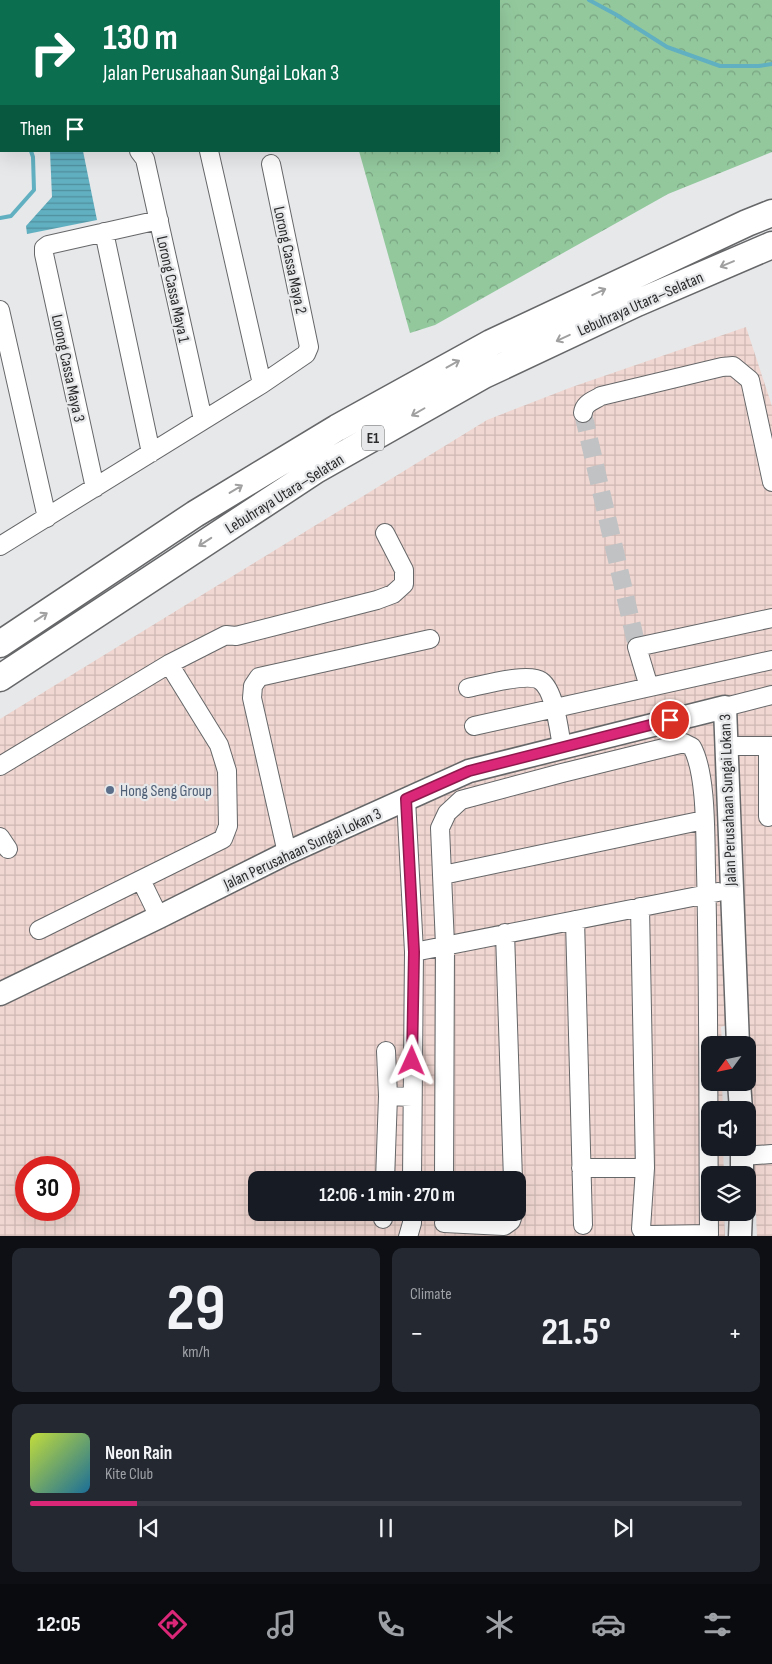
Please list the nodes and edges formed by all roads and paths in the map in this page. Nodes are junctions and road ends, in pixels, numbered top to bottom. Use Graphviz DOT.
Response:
graph roads {
  1 [pos="209,152"];
  2 [pos="146,154"];
  3 [pos="270,164"];
  4 [pos="772,213"];
  5 [pos="159,220"];
  6 [pos="104,232"];
  7 [pos="772,245"];
  8 [pos="0,310"];
  9 [pos="262,384"];
  10 [pos="583,413"];
  11 [pos="203,420"];
  12 [pos="151,453"];
  13 [pos="772,482"];
  14 [pos="95,488"];
  15 [pos="47,518"];
  16 [pos="385,533"];
  17 [pos="0,546"];
  18 [pos="772,618"];
  19 [pos="430,639"];
  20 [pos="0,644"];
  21 [pos="772,660"];
  22 [pos="169,664"];
  23 [pos="0,678"];
  24 [pos="649,687"];
  25 [pos="468,688"];
  26 [pos="772,695"];
  27 [pos="725,707"];
  28 [pos="554,708"];
  29 [pos="474,726"];
  30 [pos="726,746"];
  31 [pos="770,746"];
  32 [pos="562,747"];
  33 [pos="0,766"];
  34 [pos="406,799"];
  35 [pos="768,817"];
  36 [pos="704,820"];
  37 [pos="287,852"];
  38 [pos="443,875"];
  39 [pos="141,880"];
  40 [pos="731,890"];
  41 [pos="706,895"];
  42 [pos="640,907"];
  43 [pos="158,918"];
  44 [pos="575,920"];
  45 [pos="38,930"];
  46 [pos="505,934"];
  47 [pos="445,945"];
  48 [pos="419,950"];
  49 [pos="0,994"];
  50 [pos="738,1036"];
  51 [pos="386,1051"];
  52 [pos="388,1096"];
  53 [pos="412,1097"];
  54 [pos="772,1154"];
  55 [pos="742,1160"];
  56 [pos="581,1168"];
  57 [pos="645,1168"];
  58 [pos="386,1171"];
  59 [pos="412,1171"];
  60 [pos="444,1171"];
  61 [pos="513,1171"];
  62 [pos="412,1221"];
  63 [pos="511,1221"];
  64 [pos="740,1221"];
  65 [pos="444,1226"];
  66 [pos="583,1226"];
  67 [pos="408,1236"];
  68 [pos="740,1236"];
  1 -- 9 [label="street"];
  2 -- 5 [label="street, Lorong Cassa Maya 1"];
  3 -- 9 [label="street, Lorong Cassa Maya 2"];
  20 -- 4 [label="highway, Lebuhraya Utara–Selatan / E1, one-way"];
  5 -- 6 [label="street"];
  5 -- 11 [label="street, Lorong Cassa Maya 1"];
  6 -- 12 [label="street"];
  6 -- 14 [label="street, Lorong Cassa Maya 3"];
  7 -- 23 [label="highway, Lebuhraya Utara–Selatan / E1, one-way"];
  8 -- 15 [label="street"];
  9 -- 11 [label="street"];
  10 -- 13 [label="street"];
  11 -- 12 [label="street"];
  12 -- 14 [label="street"];
  14 -- 15 [label="street"];
  15 -- 17 [label="street"];
  16 -- 22 [label="street"];
  18 -- 24 [label="street"];
  19 -- 37 [label="street"];
  21 -- 24 [label="street"];
  22 -- 33 [label="street"];
  22 -- 39 [label="street"];
  24 -- 28 [label="street"];
  25 -- 28 [label="street"];
  26 -- 27 [label="street"];
  27 -- 30 [label="main road, Jalan Perusahaan Sungai Lokan 3"];
  27 -- 32 [label="main road, Jalan Perusahaan Sungai Lokan 3"];
  28 -- 29 [label="street"];
  28 -- 32 [label="street"];
  30 -- 31 [label="street"];
  30 -- 40 [label="main road, Jalan Perusahaan Sungai Lokan 3"];
  31 -- 35 [label="street"];
  32 -- 34 [label="main road, Jalan Perusahaan Sungai Lokan 3"];
  34 -- 37 [label="main road, Jalan Perusahaan Sungai Lokan 3"];
  34 -- 48 [label="street"];
  36 -- 38 [label="street"];
  36 -- 38 [label="street"];
  36 -- 41 [label="street"];
  37 -- 43 [label="main road, Jalan Perusahaan Sungai Lokan 3"];
  38 -- 47 [label="street"];
  39 -- 43 [label="street"];
  39 -- 45 [label="street"];
  40 -- 41 [label="street"];
  40 -- 50 [label="main road, Jalan Perusahaan Sungai Lokan 3"];
  41 -- 42 [label="street"];
  41 -- 57 [label="street"];
  42 -- 44 [label="street"];
  42 -- 57 [label="street"];
  43 -- 49 [label="main road, Jalan Perusahaan Sungai Lokan 3"];
  44 -- 46 [label="street"];
  44 -- 56 [label="street"];
  46 -- 47 [label="street"];
  46 -- 61 [label="street"];
  47 -- 48 [label="street"];
  47 -- 60 [label="street"];
  48 -- 53 [label="street"];
  51 -- 52 [label="street"];
  52 -- 53 [label="street"];
  52 -- 58 [label="street"];
  53 -- 59 [label="street"];
  54 -- 55 [label="street"];
  56 -- 57 [label="street"];
  56 -- 66 [label="street"];
  62 -- 67 [label="street"];
  63 -- 65 [label="street"];
  64 -- 68 [label="main road"];
}
